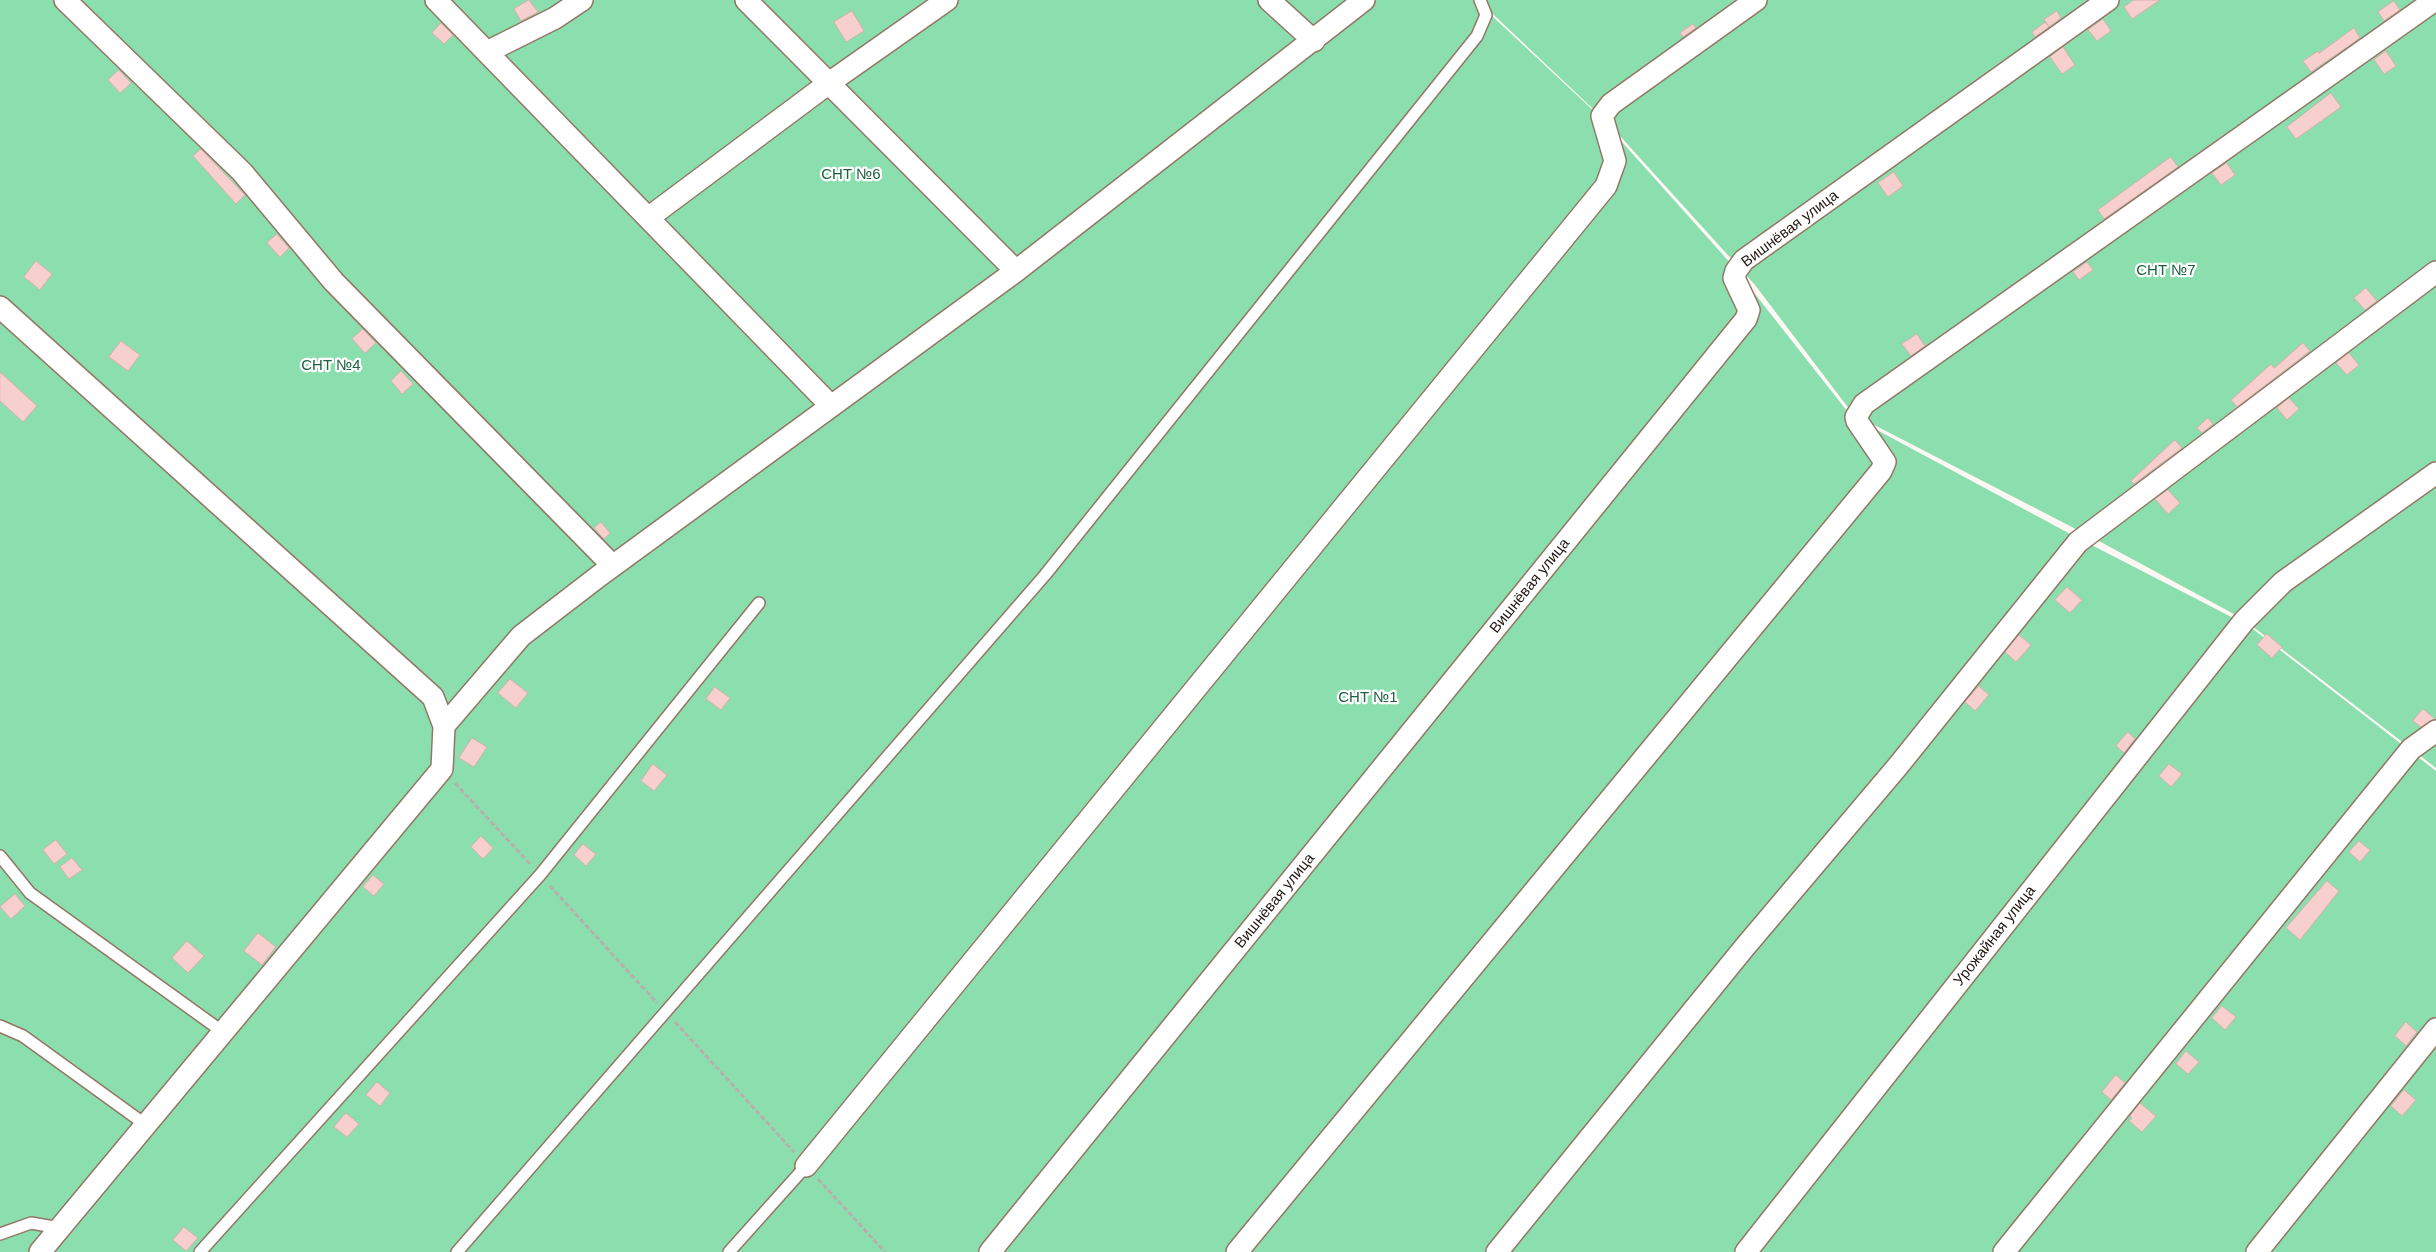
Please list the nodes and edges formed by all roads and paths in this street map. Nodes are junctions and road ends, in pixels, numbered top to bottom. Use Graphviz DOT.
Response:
graph roads {
  1 [pos="66,0"];
  2 [pos="436,0"];
  3 [pos="582,0"];
  4 [pos="746,0"];
  5 [pos="947,0"];
  6 [pos="1269,0"];
  7 [pos="1364,0"];
  8 [pos="1480,0"];
  9 [pos="1756,0"];
  10 [pos="2108,0"];
  11 [pos="2435,0"];
  12 [pos="1314,41"];
  13 [pos="487,52"];
  14 [pos="829,83"];
  15 [pos="648,218"];
  16 [pos="1016,270"];
  17 [pos="2436,272"];
  18 [pos="0,307"];
  19 [pos="831,406"];
  20 [pos="2436,473"];
  21 [pos="613,566"];
  22 [pos="759,603"];
  23 [pos="444,726"];
  24 [pos="2436,731"];
  25 [pos="0,856"];
  26 [pos="0,1026"];
  27 [pos="2436,1029"];
  28 [pos="223,1032"];
  29 [pos="146,1125"];
  30 [pos="806,1166"];
  31 [pos="60,1228"];
  32 [pos="0,1234"];
  33 [pos="40,1252"];
  34 [pos="200,1252"];
  35 [pos="458,1252"];
  36 [pos="729,1252"];
  37 [pos="990,1252"];
  38 [pos="1238,1252"];
  39 [pos="1497,1252"];
  40 [pos="1746,1252"];
  41 [pos="2004,1252"];
  42 [pos="2257,1252"];
  1 -- 21 [label="street"];
  2 -- 13 [label="street"];
  3 -- 13 [label="street"];
  4 -- 14 [label="street"];
  5 -- 14 [label="street"];
  6 -- 12 [label="street"];
  7 -- 12 [label="street"];
  8 -- 35 [label="lane"];
  9 -- 30 [label="street"];
  10 -- 37 [label="street, Вишнёвая улица"];
  11 -- 38 [label="street"];
  12 -- 16 [label="street"];
  13 -- 15 [label="street"];
  14 -- 15 [label="street"];
  14 -- 16 [label="street"];
  15 -- 19 [label="street"];
  16 -- 19 [label="street"];
  17 -- 39 [label="street"];
  18 -- 23 [label="street"];
  19 -- 21 [label="street"];
  20 -- 40 [label="street, Урожайная улица"];
  21 -- 23 [label="street"];
  22 -- 34 [label="lane"];
  23 -- 28 [label="street"];
  24 -- 41 [label="street"];
  25 -- 28 [label="lane"];
  26 -- 29 [label="lane"];
  27 -- 42 [label="street"];
  28 -- 29 [label="street"];
  29 -- 31 [label="street"];
  30 -- 36 [label="lane"];
  31 -- 32 [label="lane"];
  31 -- 33 [label="street"];
}
